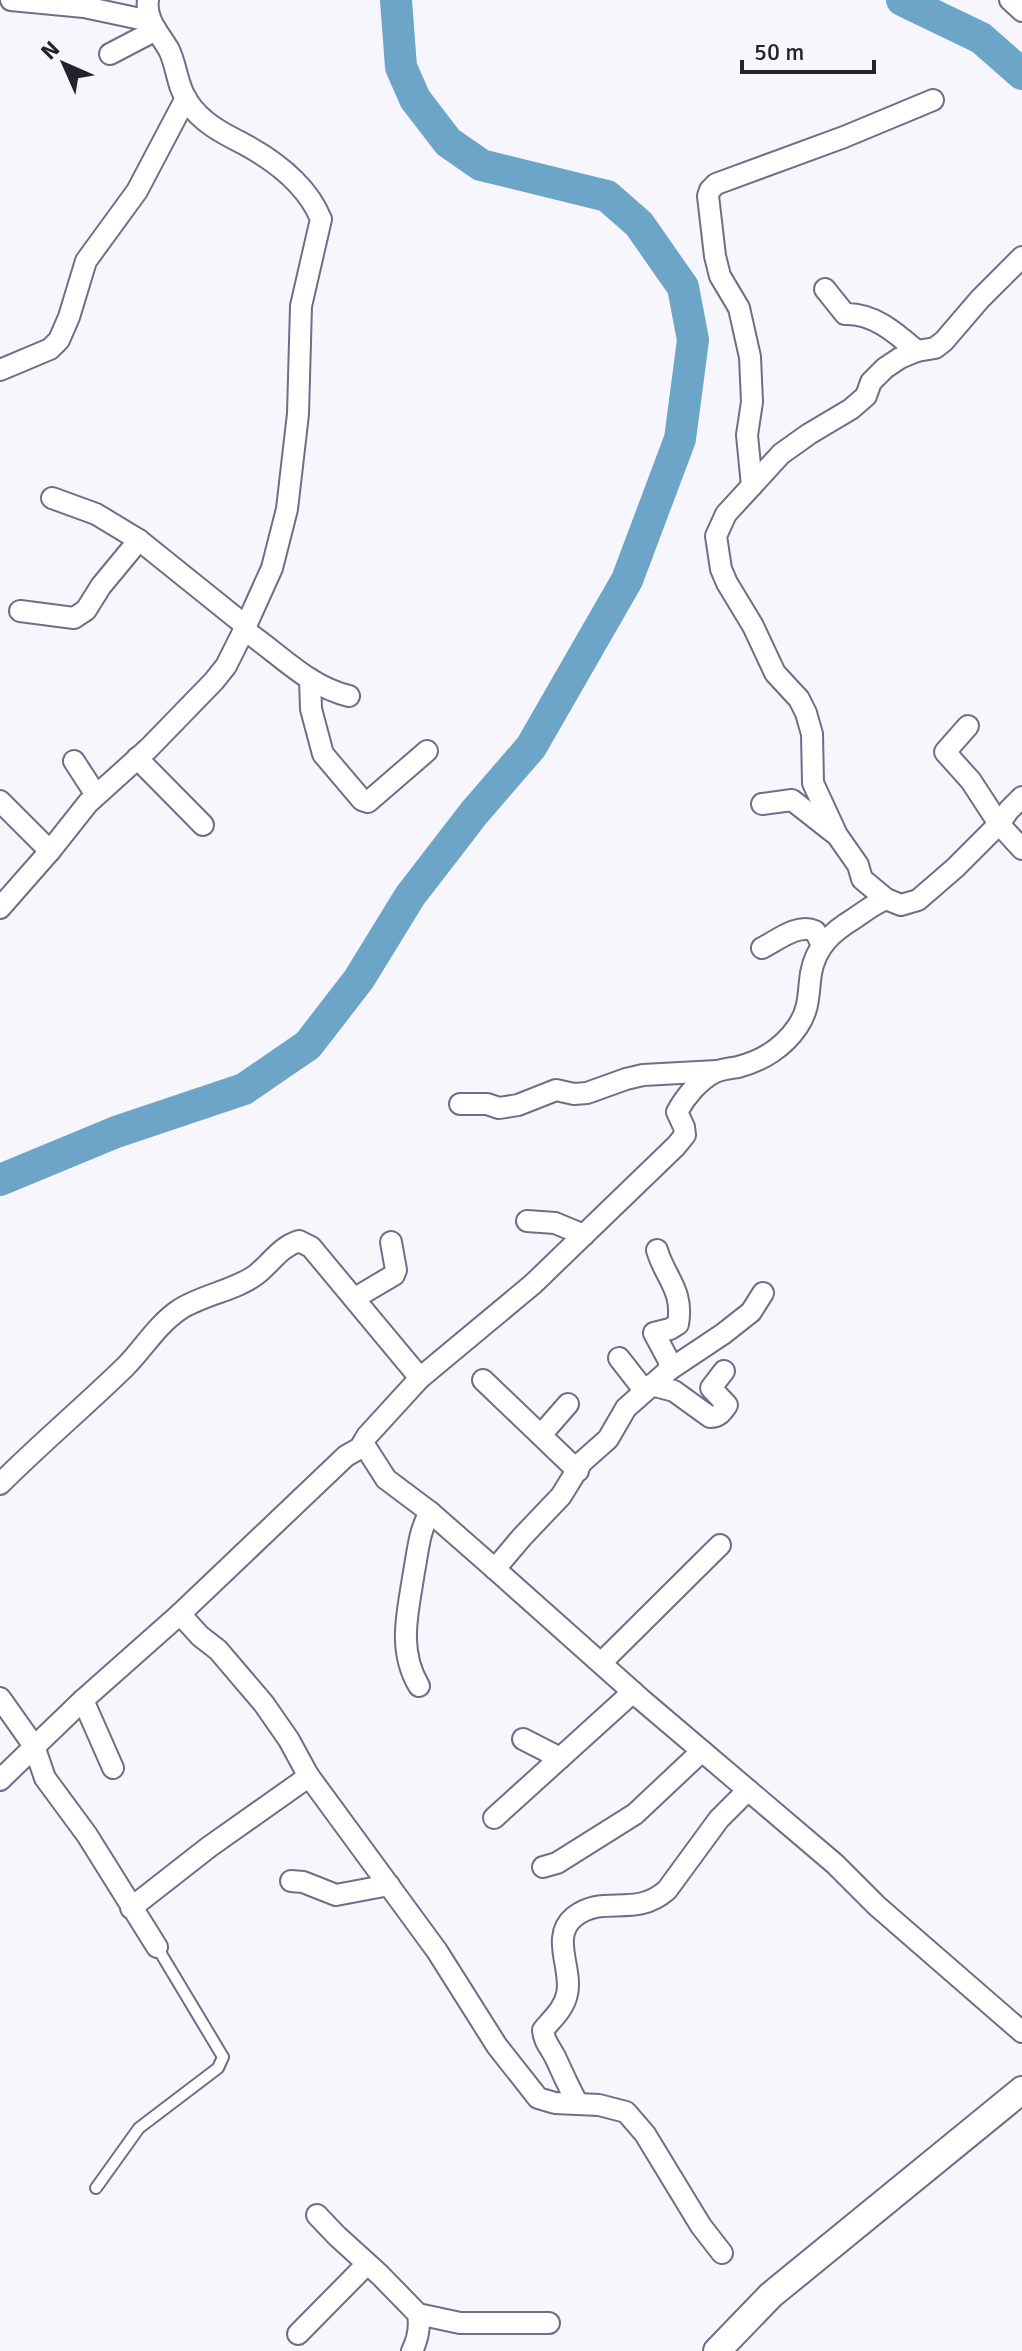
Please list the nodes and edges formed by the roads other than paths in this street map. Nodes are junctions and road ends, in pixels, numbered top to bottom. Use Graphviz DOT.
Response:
graph roads {
  1 [pos="3,0"];
  2 [pos="11,0"];
  3 [pos="1010,0"];
  4 [pos="0,6"];
  5 [pos="1022,11"];
  6 [pos="151,17"];
  7 [pos="110,54"];
  8 [pos="186,98"];
  9 [pos="933,100"];
  10 [pos="1022,257"];
  11 [pos="825,289"];
  12 [pos="917,351"];
  13 [pos="0,370"];
  14 [pos="752,486"];
  15 [pos="52,498"];
  16 [pos="139,540"];
  17 [pos="20,611"];
  18 [pos="245,628"];
  19 [pos="310,679"];
  20 [pos="349,696"];
  21 [pos="968,726"];
  22 [pos="427,751"];
  23 [pos="137,758"];
  24 [pos="74,761"];
  25 [pos="96,795"];
  26 [pos="1022,797"];
  27 [pos="0,801"];
  28 [pos="762,804"];
  29 [pos="999,824"];
  30 [pos="203,825"];
  31 [pos="837,835"];
  32 [pos="1022,849"];
  33 [pos="50,851"];
  34 [pos="886,899"];
  35 [pos="0,908"];
  36 [pos="822,945"];
  37 [pos="762,948"];
  38 [pos="717,1071"];
  39 [pos="460,1104"];
  40 [pos="527,1221"];
  41 [pos="584,1235"];
  42 [pos="391,1242"];
  43 [pos="657,1250"];
  44 [pos="763,1293"];
  45 [pos="355,1298"];
  46 [pos="619,1358"];
  47 [pos="669,1370"];
  48 [pos="724,1371"];
  49 [pos="420,1378"];
  50 [pos="483,1380"];
  51 [pos="647,1388"];
  52 [pos="568,1404"];
  53 [pos="541,1435"];
  54 [pos="363,1443"];
  55 [pos="578,1471"];
  56 [pos="0,1484"];
  57 [pos="430,1512"];
  58 [pos="720,1545"];
  59 [pos="495,1569"];
  60 [pos="180,1614"];
  61 [pos="601,1663"];
  62 [pos="419,1686"];
  63 [pos="633,1692"];
  64 [pos="0,1698"];
  65 [pos="83,1700"];
  66 [pos="523,1739"];
  67 [pos="34,1746"];
  68 [pos="702,1751"];
  69 [pos="560,1758"];
  70 [pos="113,1768"];
  71 [pos="308,1775"];
  72 [pos="0,1780"];
  73 [pos="748,1790"];
  74 [pos="494,1818"];
  75 [pos="543,1867"];
  76 [pos="291,1881"];
  77 [pos="389,1885"];
  78 [pos="131,1908"];
  79 [pos="157,1947"];
  80 [pos="1022,2032"];
  81 [pos="1022,2090"];
  82 [pos="578,2104"];
  83 [pos="96,2188"];
  84 [pos="317,2215"];
  85 [pos="722,2253"];
  86 [pos="367,2264"];
  87 [pos="418,2314"];
  88 [pos="549,2323"];
  89 [pos="298,2334"];
  90 [pos="412,2351"];
  91 [pos="717,2351"];
  1 -- 4 [label="street"];
  2 -- 6 [label="street"];
  3 -- 5 [label="street"];
  6 -- 7 [label="street"];
  6 -- 8 [label="street"];
  8 -- 13 [label="street"];
  8 -- 18 [label="street"];
  9 -- 14 [label="street"];
  10 -- 12 [label="street"];
  11 -- 12 [label="street"];
  12 -- 14 [label="street"];
  14 -- 31 [label="street"];
  15 -- 16 [label="street"];
  16 -- 17 [label="street"];
  16 -- 18 [label="street"];
  18 -- 19 [label="street"];
  18 -- 23 [label="street"];
  19 -- 20 [label="street"];
  19 -- 22 [label="street"];
  21 -- 29 [label="street"];
  23 -- 25 [label="street"];
  23 -- 30 [label="street"];
  24 -- 25 [label="street"];
  25 -- 33 [label="street"];
  26 -- 29 [label="street"];
  27 -- 33 [label="street"];
  28 -- 31 [label="street"];
  29 -- 32 [label="street"];
  29 -- 34 [label="street"];
  31 -- 34 [label="street"];
  33 -- 35 [label="street"];
  34 -- 36 [label="street"];
  36 -- 37 [label="street"];
  36 -- 38 [label="street"];
  38 -- 39 [label="street"];
  38 -- 41 [label="street"];
  40 -- 41 [label="street"];
  41 -- 49 [label="street"];
  42 -- 45 [label="street"];
  43 -- 47 [label="street"];
  44 -- 47 [label="street"];
  45 -- 49 [label="street"];
  45 -- 56 [label="street"];
  46 -- 51 [label="street"];
  47 -- 51 [label="street"];
  48 -- 51 [label="street"];
  49 -- 54 [label="street"];
  50 -- 53 [label="street"];
  51 -- 55 [label="street"];
  52 -- 53 [label="street"];
  53 -- 55 [label="street"];
  54 -- 57 [label="street"];
  54 -- 60 [label="street"];
  55 -- 59 [label="street"];
  57 -- 59 [label="street"];
  57 -- 62 [label="street"];
  58 -- 61 [label="street"];
  59 -- 61 [label="street"];
  60 -- 65 [label="street"];
  60 -- 71 [label="street"];
  61 -- 63 [label="street"];
  63 -- 68 [label="street"];
  63 -- 69 [label="street"];
  64 -- 67 [label="street"];
  65 -- 67 [label="street"];
  65 -- 70 [label="street"];
  66 -- 69 [label="street"];
  67 -- 72 [label="street"];
  67 -- 78 [label="street"];
  68 -- 73 [label="street"];
  68 -- 75 [label="street"];
  69 -- 74 [label="street"];
  71 -- 77 [label="street"];
  71 -- 78 [label="street"];
  73 -- 80 [label="street"];
  73 -- 82 [label="street"];
  76 -- 77 [label="street"];
  77 -- 82 [label="street"];
  78 -- 79 [label="street"];
  79 -- 83 [label="lane"];
  81 -- 91 [label="street"];
  82 -- 85 [label="street"];
  84 -- 86 [label="street"];
  86 -- 87 [label="street"];
  86 -- 89 [label="street"];
  87 -- 88 [label="street"];
  87 -- 90 [label="street"];
}
